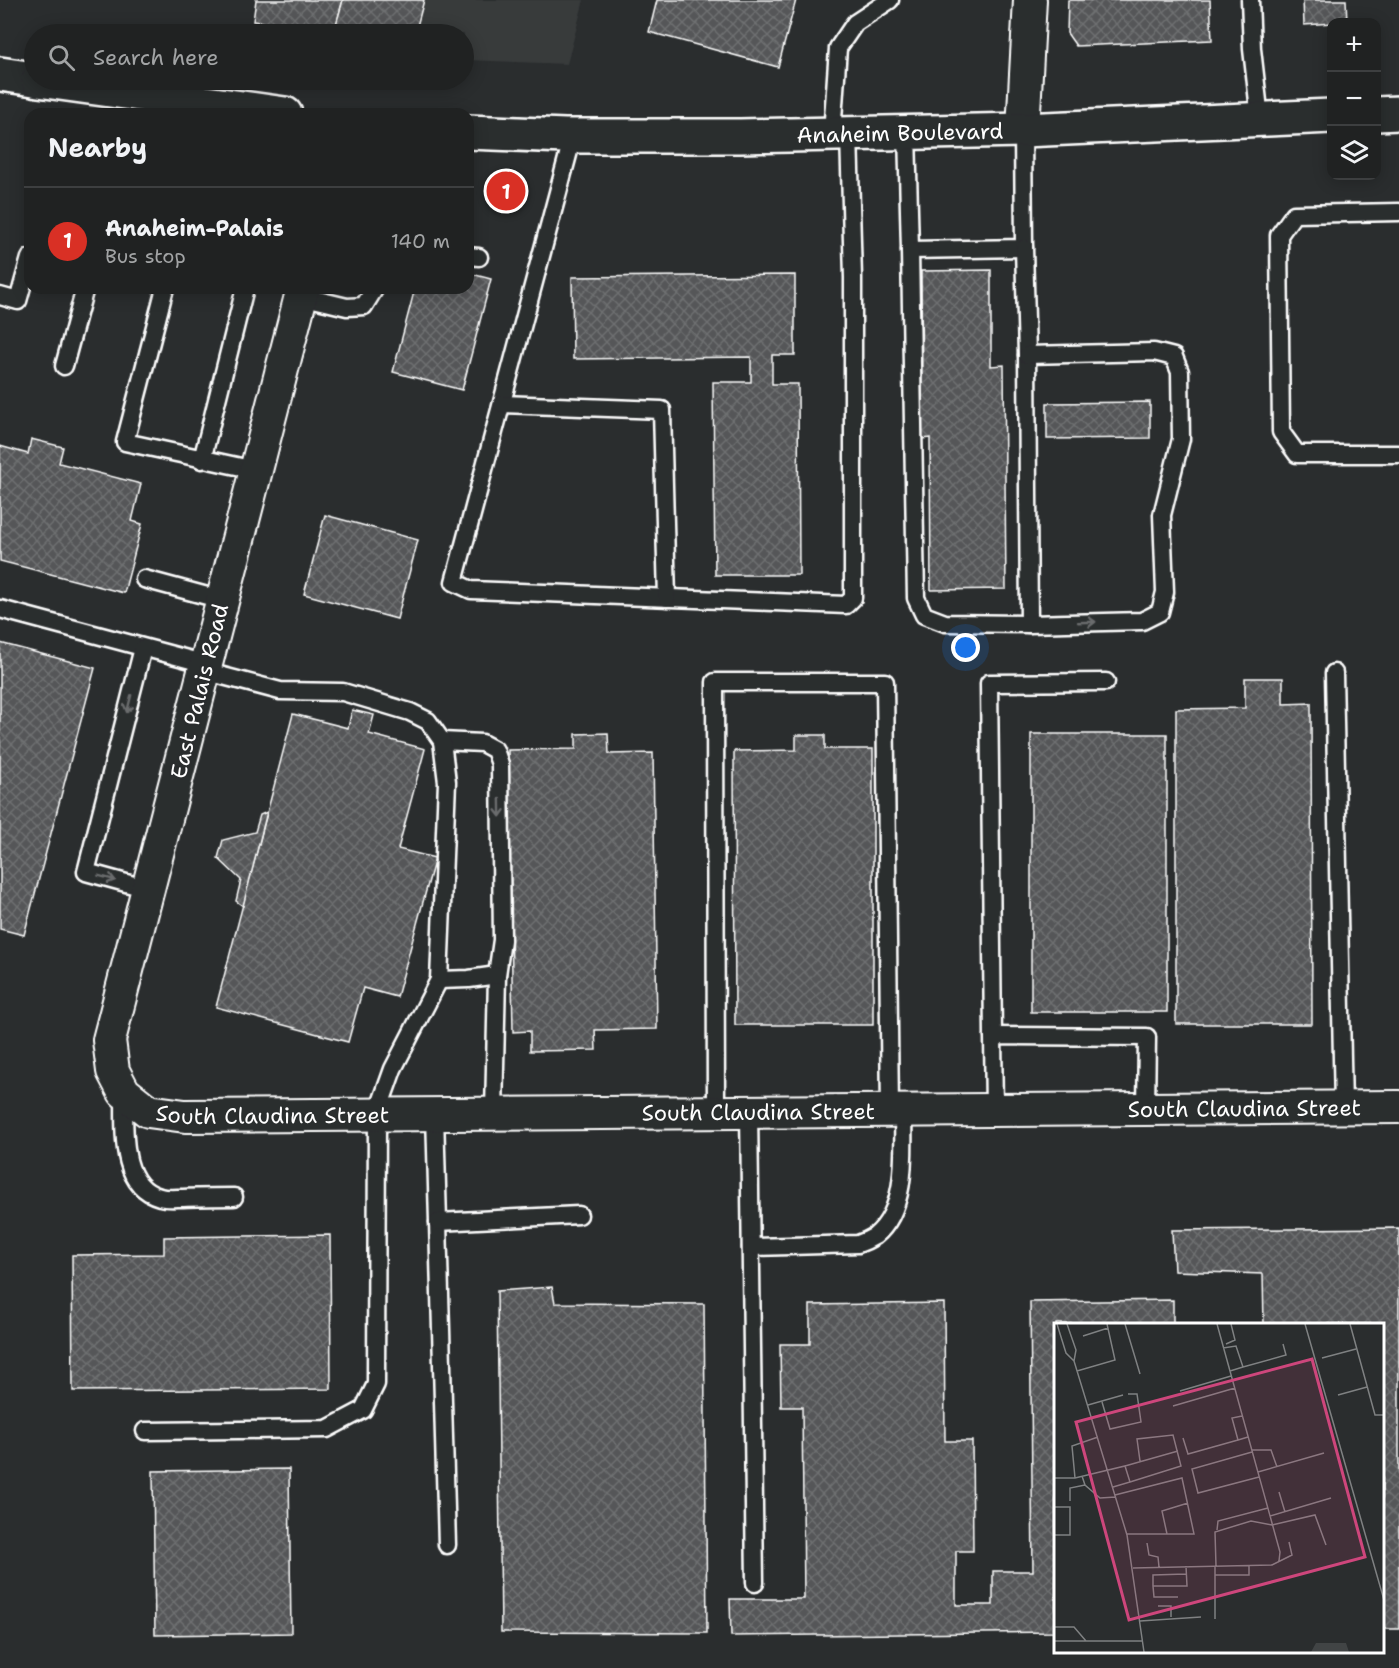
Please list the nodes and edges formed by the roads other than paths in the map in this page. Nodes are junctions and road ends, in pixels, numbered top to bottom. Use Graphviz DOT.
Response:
graph roads {
  1 [pos="890,0"];
  2 [pos="1030,0"];
  3 [pos="1250,0"];
  4 [pos="0,74"];
  5 [pos="24,77"];
  6 [pos="114,90"];
  7 [pos="242,108"];
  8 [pos="1399,113"];
  9 [pos="1381,114"];
  10 [pos="1327,116"];
  11 [pos="1260,119"];
  12 [pos="1023,130"];
  13 [pos="474,132"];
  14 [pos="907,132"];
  15 [pos="841,133"];
  16 [pos="573,136"];
  17 [pos="1399,212"];
  18 [pos="1024,248"];
  19 [pos="910,250"];
  20 [pos="24,280"];
  21 [pos="83,294"];
  22 [pos="163,294"];
  23 [pos="244,294"];
  24 [pos="301,294"];
  25 [pos="308,294"];
  26 [pos="371,294"];
  27 [pos="0,296"];
  28 [pos="1027,355"];
  29 [pos="64,366"];
  30 [pos="502,404"];
  31 [pos="1399,454"];
  32 [pos="202,460"];
  33 [pos="255,471"];
  34 [pos="144,579"];
  35 [pos="667,598"];
  36 [pos="222,600"];
  37 [pos="0,609"];
  38 [pos="1029,624"];
  39 [pos="143,648"];
  40 [pos="205,668"];
  41 [pos="1334,673"];
  42 [pos="1106,682"];
  43 [pos="442,741"];
  44 [pos="148,889"];
  45 [pos="497,975"];
  46 [pos="439,980"];
  47 [pos="993,1036"];
  48 [pos="124,1092"];
  49 [pos="1343,1107"];
  50 [pos="1399,1107"];
  51 [pos="1146,1108"];
  52 [pos="896,1110"];
  53 [pos="994,1110"];
  54 [pos="749,1111"];
  55 [pos="716,1112"];
  56 [pos="494,1113"];
  57 [pos="377,1114"];
  58 [pos="435,1114"];
  59 [pos="234,1197"];
  60 [pos="579,1215"];
  61 [pos="438,1222"];
  62 [pos="751,1247"];
  63 [pos="145,1431"];
  64 [pos="447,1545"];
  65 [pos="755,1583"];
  1 -- 15 [label="lane"];
  2 -- 12 [label="street"];
  3 -- 11 [label="lane"];
  4 -- 5 [label="main road"];
  6 -- 7 [label="main road"];
  8 -- 9 [label="main road"];
  10 -- 11 [label="main road, Anaheim Boulevard"];
  11 -- 12 [label="main road, Anaheim Boulevard"];
  12 -- 14 [label="main road, Anaheim Boulevard"];
  12 -- 18 [label="lane"];
  13 -- 16 [label="main road, Anaheim Boulevard"];
  14 -- 15 [label="main road, Anaheim Boulevard"];
  14 -- 19 [label="lane"];
  15 -- 16 [label="main road, Anaheim Boulevard"];
  15 -- 35 [label="lane"];
  16 -- 30 [label="lane"];
  17 -- 31 [label="lane"];
  18 -- 19 [label="lane"];
  18 -- 28 [label="lane"];
  19 -- 38 [label="lane"];
  20 -- 27 [label="lane"];
  21 -- 29 [label="lane"];
  22 -- 32 [label="lane"];
  23 -- 32 [label="lane"];
  24 -- 33 [label="street, East Palais Road"];
  25 -- 26 [label="lane"];
  28 -- 38 [label="lane"];
  38 -- 28 [label="lane, one-way"];
  30 -- 35 [label="lane"];
  30 -- 35 [label="lane"];
  32 -- 33 [label="lane"];
  33 -- 36 [label="street, East Palais Road"];
  34 -- 36 [label="lane"];
  36 -- 40 [label="street, East Palais Road"];
  37 -- 39 [label="lane"];
  39 -- 40 [label="lane"];
  39 -- 44 [label="lane, one-way"];
  40 -- 43 [label="lane"];
  40 -- 44 [label="street, East Palais Road"];
  41 -- 49 [label="lane"];
  42 -- 47 [label="lane"];
  43 -- 45 [label="lane, one-way"];
  43 -- 46 [label="lane"];
  44 -- 48 [label="street, East Palais Road"];
  45 -- 46 [label="lane"];
  45 -- 56 [label="lane"];
  46 -- 57 [label="lane"];
  47 -- 51 [label="lane"];
  47 -- 53 [label="lane"];
  48 -- 57 [label="street, South Claudina Street"];
  48 -- 59 [label="lane"];
  49 -- 50 [label="street, South Claudina Street"];
  49 -- 51 [label="street, South Claudina Street"];
  51 -- 53 [label="street, South Claudina Street"];
  52 -- 53 [label="street, South Claudina Street"];
  52 -- 54 [label="street, South Claudina Street"];
  52 -- 55 [label="lane"];
  52 -- 62 [label="lane"];
  54 -- 55 [label="street, South Claudina Street"];
  54 -- 62 [label="lane"];
  55 -- 56 [label="street, South Claudina Street"];
  56 -- 58 [label="street, South Claudina Street"];
  57 -- 58 [label="street, South Claudina Street"];
  57 -- 63 [label="lane"];
  58 -- 61 [label="lane"];
  60 -- 61 [label="lane"];
  61 -- 64 [label="lane"];
  62 -- 65 [label="lane"];
}
